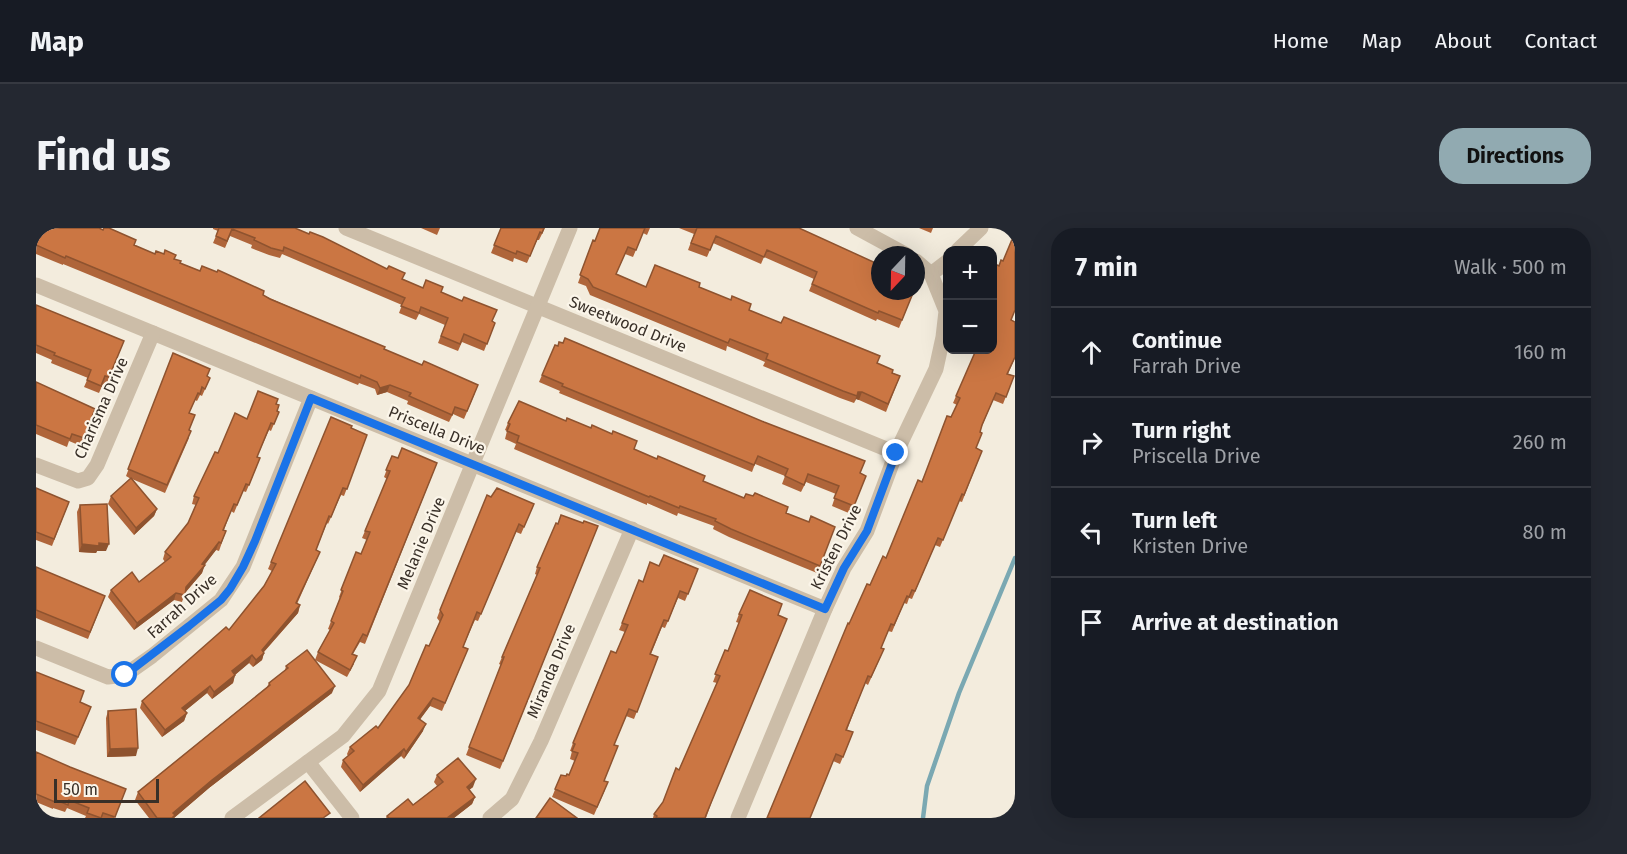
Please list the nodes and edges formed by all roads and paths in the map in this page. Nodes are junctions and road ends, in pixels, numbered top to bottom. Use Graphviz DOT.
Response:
graph roads {
  1 [pos="346,228"];
  2 [pos="570,228"];
  3 [pos="857,228"];
  4 [pos="981,228"];
  5 [pos="375,234"];
  6 [pos="890,246"];
  7 [pos="962,246"];
  8 [pos="943,265"];
  9 [pos="925,269"];
  10 [pos="931,274"];
  11 [pos="36,285"];
  12 [pos="538,307"];
  13 [pos="153,333"];
  14 [pos="311,398"];
  15 [pos="896,453"];
  16 [pos="473,464"];
  17 [pos="36,465"];
  18 [pos="632,529"];
  19 [pos="825,609"];
  20 [pos="36,648"];
  21 [pos="308,762"];
  22 [pos="232,818"];
  23 [pos="352,818"];
  24 [pos="490,818"];
  25 [pos="738,818"];
  1 -- 5 [label="street, Sweetwood Drive"];
  2 -- 12 [label="street, Melanie Drive"];
  3 -- 6 [label="street"];
  4 -- 7 [label="street"];
  5 -- 12 [label="street, Sweetwood Drive"];
  8 -- 10 [label="street"];
  9 -- 10 [label="street, Kristen Drive"];
  10 -- 15 [label="street, Kristen Drive"];
  11 -- 13 [label="street, Priscella Drive"];
  12 -- 15 [label="street, Sweetwood Drive"];
  12 -- 16 [label="street, Melanie Drive"];
  13 -- 14 [label="street, Priscella Drive"];
  13 -- 17 [label="street, Charisma Drive"];
  14 -- 16 [label="street, Priscella Drive"];
  14 -- 20 [label="street, Farrah Drive"];
  15 -- 19 [label="street, Kristen Drive"];
  16 -- 18 [label="street, Priscella Drive"];
  16 -- 21 [label="street, Melanie Drive"];
  18 -- 19 [label="street, Priscella Drive"];
  18 -- 24 [label="street, Miranda Drive"];
  19 -- 25 [label="street, Kristen Drive"];
  21 -- 22 [label="street, Melanie Drive"];
  21 -- 23 [label="street"];
}
